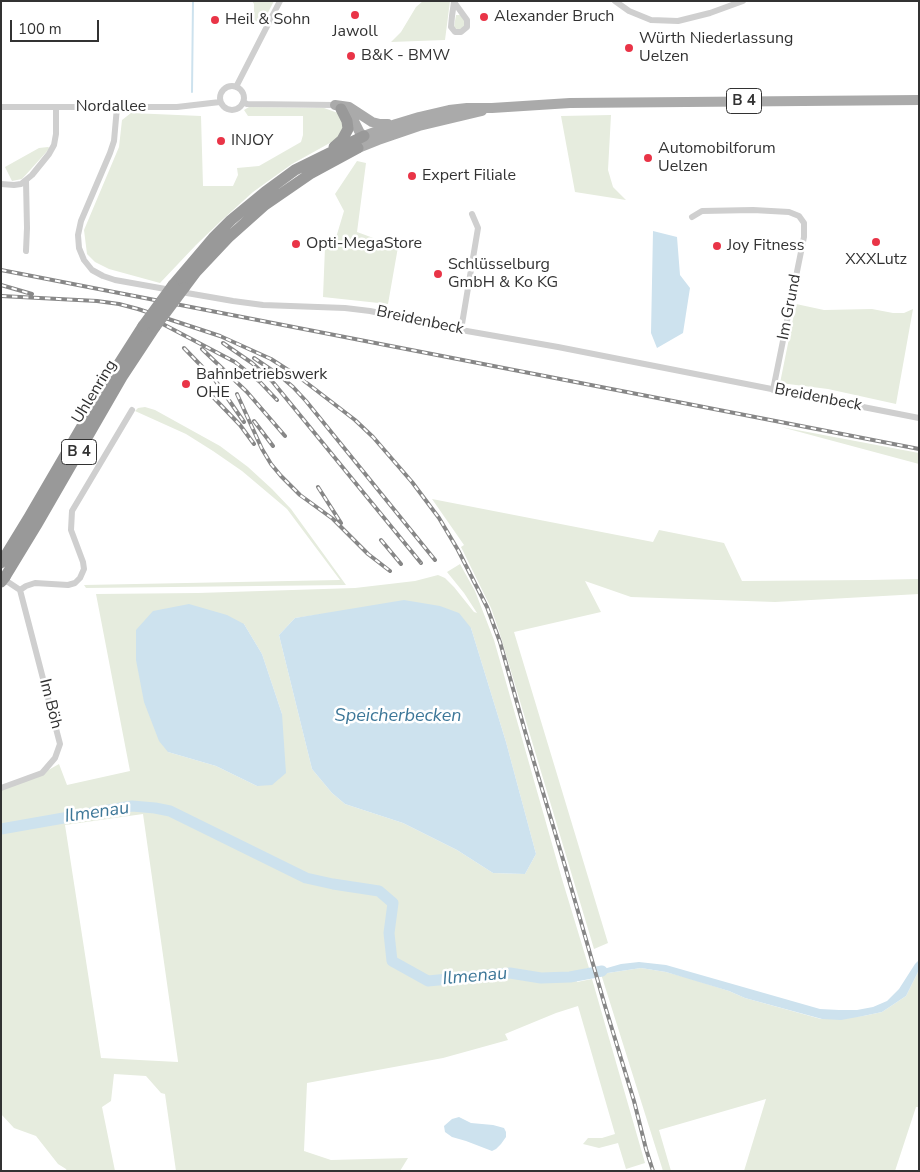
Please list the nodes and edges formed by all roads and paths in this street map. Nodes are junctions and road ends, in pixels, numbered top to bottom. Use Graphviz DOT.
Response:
graph roads {
  1 [pos="280,1"];
  2 [pos="615,1"];
  3 [pos="743,1"];
  4 [pos="236,87"];
  5 [pos="919,100"];
  6 [pos="220,102"];
  7 [pos="243,102"];
  8 [pos="1,107"];
  9 [pos="56,107"];
  10 [pos="117,107"];
  11 [pos="338,107"];
  12 [pos="492,108"];
  13 [pos="358,113"];
  14 [pos="396,124"];
  15 [pos="364,136"];
  16 [pos="378,140"];
  17 [pos="358,148"];
  18 [pos="295,170"];
  19 [pos="26,181"];
  20 [pos="1,184"];
  21 [pos="472,214"];
  22 [pos="692,217"];
  23 [pos="26,251"];
  24 [pos="178,286"];
  25 [pos="149,327"];
  26 [pos="461,330"];
  27 [pos="774,390"];
  28 [pos="132,410"];
  29 [pos="919,418"];
  30 [pos="1,563"];
  31 [pos="2,580"];
  32 [pos="18,588"];
  33 [pos="1,788"];
  1 -- 4 [label="street"];
  2 -- 3 [label="street"];
  4 -- 6 [label="street"];
  4 -- 7 [label="street"];
  5 -- 12 [label="main road, B 4"];
  6 -- 7 [label="street"];
  6 -- 10 [label="street, Nordallee"];
  7 -- 11 [label="street"];
  8 -- 9 [label="street, Nordallee"];
  9 -- 10 [label="street, Nordallee"];
  9 -- 19 [label="street"];
  10 -- 26 [label="street, Breidenbeck"];
  11 -- 13 [label="main road"];
  11 -- 15 [label="main road"];
  11 -- 18 [label="highway"];
  12 -- 14 [label="main road, B 4"];
  12 -- 16 [label="main road, B 4"];
  13 -- 14 [label="main road"];
  13 -- 15 [label="main road"];
  14 -- 15 [label="main road, B 4"];
  15 -- 16 [label="main road"];
  15 -- 17 [label="main road"];
  15 -- 18 [label="highway, B 4"];
  16 -- 17 [label="main road, B 4"];
  17 -- 24 [label="highway, B 4"];
  18 -- 24 [label="highway, B 4"];
  19 -- 20 [label="street"];
  19 -- 23 [label="street"];
  21 -- 26 [label="street"];
  22 -- 27 [label="street, Im Grund"];
  24 -- 25 [label="highway, B 4, bridge"];
  25 -- 30 [label="highway, Uhlenring / B 4"];
  25 -- 31 [label="highway, Uhlenring / B 4"];
  26 -- 27 [label="street, Breidenbeck"];
  27 -- 29 [label="street, Breidenbeck"];
  28 -- 32 [label="street"];
  31 -- 32 [label="street"];
  32 -- 33 [label="street, Im Böh"];
}
